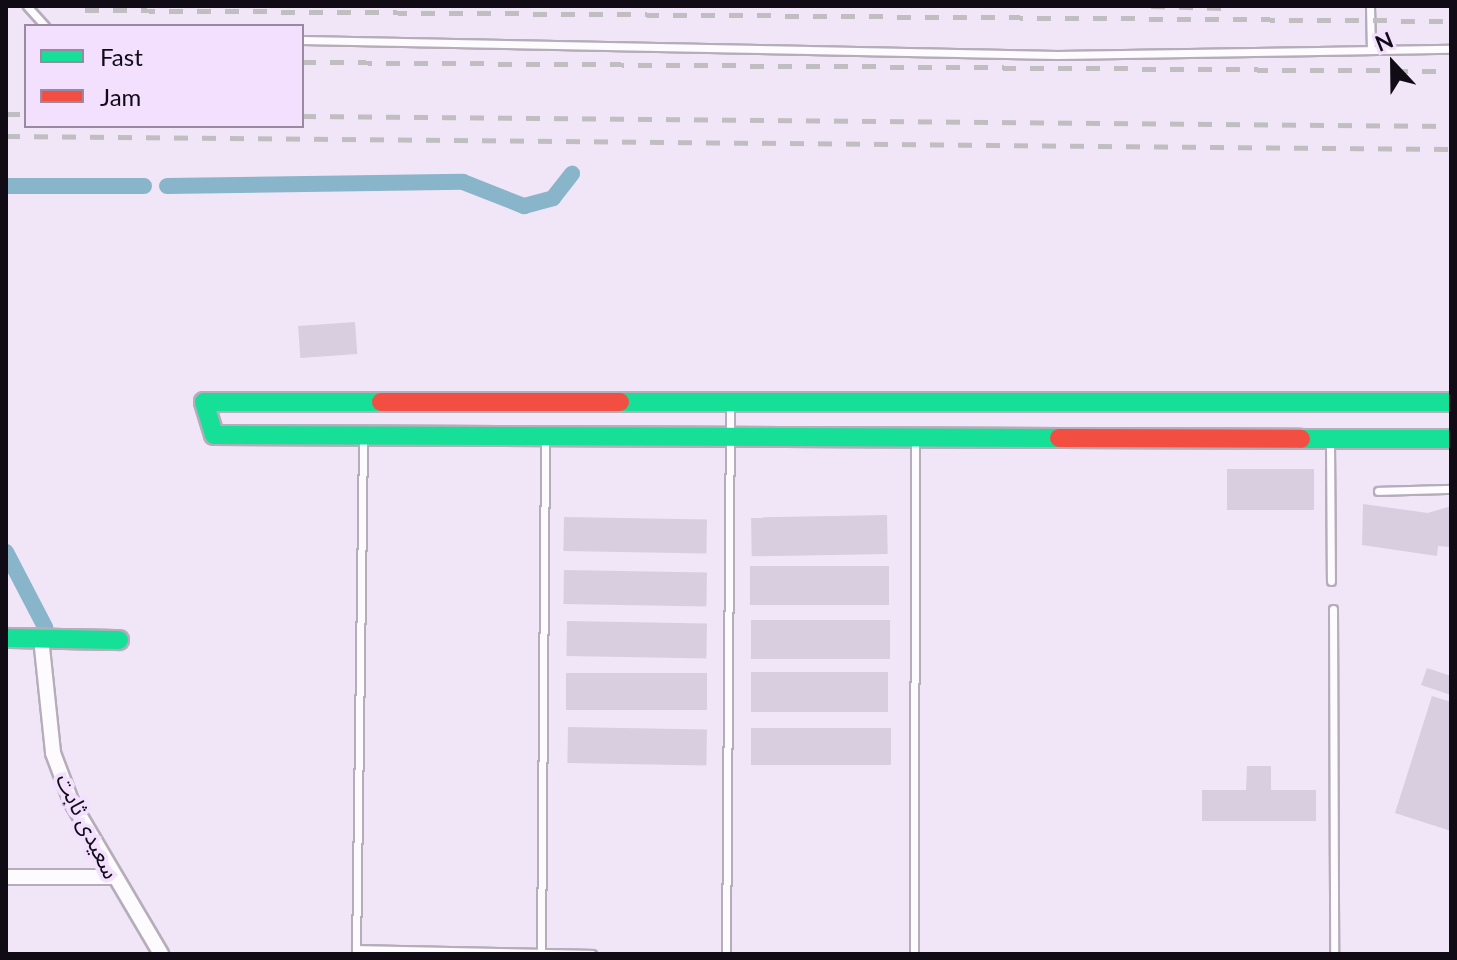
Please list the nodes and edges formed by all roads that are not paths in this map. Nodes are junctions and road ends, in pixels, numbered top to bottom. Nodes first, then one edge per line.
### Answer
1 (27, 6) edge
2 (1370, 6) edge
3 (43, 24) edge
4 (304, 40) edge
5 (1451, 49) edge
6 (1371, 50) junction
7 (362, 402) junction
8 (541, 402) junction
9 (729, 402) junction
10 (914, 402) junction
11 (1346, 402) junction
12 (1451, 402) edge
13 (363, 436) junction
14 (545, 436) junction
15 (732, 437) junction
16 (915, 437) junction
17 (1338, 439) junction
18 (1451, 439) edge
19 (1451, 489) edge
20 (1378, 491) dead end
21 (1331, 581) dead end
22 (1333, 609) dead end
23 (6, 638) edge
24 (41, 638) junction
25 (119, 640) dead end
26 (6, 877) edge
27 (111, 877) junction
28 (356, 952) edge
29 (161, 954) edge
30 (541, 954) edge
31 (592, 954) edge
32 (726, 954) edge
33 (914, 954) edge
34 (1334, 954) edge

1 - 3 lane
2 - 6 lane
4 - 6 lane
5 - 6 lane
7 - 8 street
7 - 13 street
7 - 13 street
8 - 9 street
8 - 14 street
9 - 10 street
9 - 15 lane
10 - 11 street
10 - 16 street
11 - 12 street
11 - 17 street
13 - 14 street
13 - 28 lane
14 - 15 street
14 - 30 lane
15 - 16 street
15 - 32 lane
16 - 17 street
16 - 33 lane
17 - 18 street
17 - 21 lane
19 - 20 lane
22 - 34 lane
23 - 24 street
24 - 25 street
24 - 27 street, سعیدی ثابت
26 - 27 street
27 - 29 street, سعیدی ثابت
28 - 30 lane
30 - 31 lane

